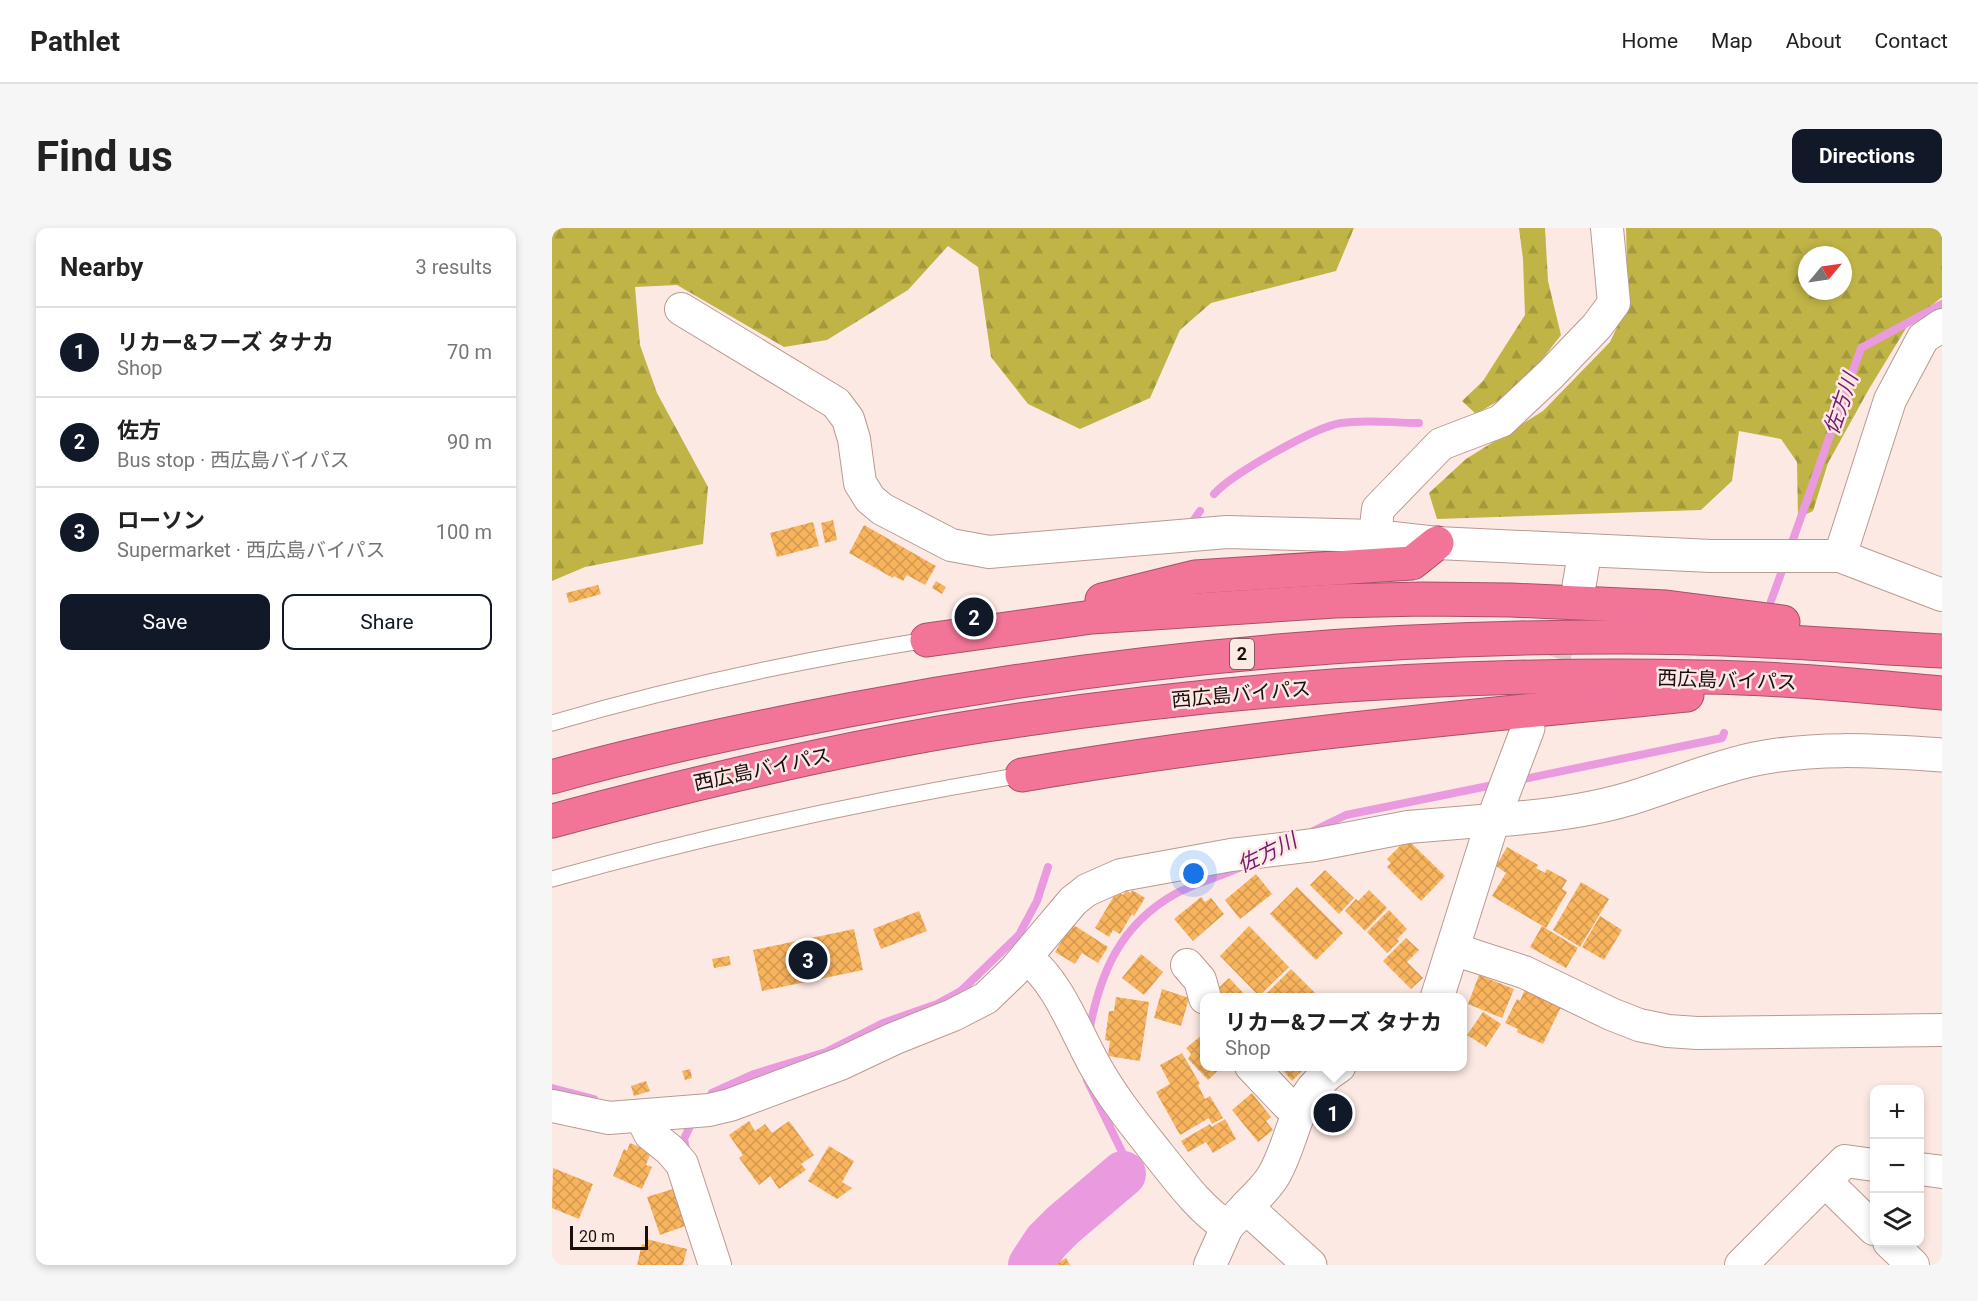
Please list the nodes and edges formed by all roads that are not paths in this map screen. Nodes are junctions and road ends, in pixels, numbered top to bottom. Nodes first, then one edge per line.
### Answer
1 (1607, 228) edge
2 (681, 309) dead end
3 (1942, 325) edge
4 (1375, 536) junction
5 (1437, 543) junction
6 (1585, 551) junction
7 (1840, 556) junction
8 (1579, 586) tunnel mouth
9 (1942, 595) edge
10 (1035, 624) junction
11 (927, 639) joint
12 (1942, 643) edge
13 (1942, 651) edge
14 (1904, 690) junction
15 (1942, 693) edge
16 (552, 723) edge
17 (1527, 728) tunnel mouth
18 (1942, 755) edge
19 (1022, 775) joint
20 (552, 777) edge
21 (1493, 820) junction
22 (552, 821) edge
23 (552, 879) edge
24 (1453, 949) junction
25 (1026, 957) junction
26 (1187, 965) dead end
27 (1204, 993) edge
28 (1439, 993) edge
29 (1942, 1030) edge
30 (1256, 1071) edge
31 (1332, 1071) edge
32 (552, 1106) edge
33 (1299, 1112) junction
34 (668, 1113) junction
35 (1870, 1164) edge
36 (1924, 1170) edge
37 (1942, 1172) edge
38 (1824, 1181) junction
39 (1237, 1217) junction
40 (1870, 1224) edge
41 (1894, 1247) edge
42 (715, 1265) edge
43 (1210, 1265) edge
44 (1310, 1265) edge
45 (1742, 1265) edge
46 (1913, 1265) edge

1 - 4 street
2 - 4 street
3 - 7 street
4 - 5 street
5 - 6 street
5 - 10 highway
6 - 7 street
6 - 8 street
7 - 9 street
10 - 11 highway
10 - 12 highway
11 - 16 lane
13 - 20 highway, 西広島バイパス / 2
14 - 15 highway, 西広島バイパス / 2
14 - 19 highway, 2
14 - 22 highway, 西広島バイパス / 2
17 - 21 street
18 - 21 street
19 - 23 lane, 2
21 - 24 street
21 - 25 street
24 - 28 street
24 - 29 street
25 - 34 street
25 - 39 street
26 - 27 street
30 - 33 street
31 - 33 street
32 - 34 street
33 - 39 street
34 - 42 street
35 - 38 street
36 - 37 street
38 - 40 street
38 - 45 street
39 - 43 street
39 - 44 street
41 - 46 street

